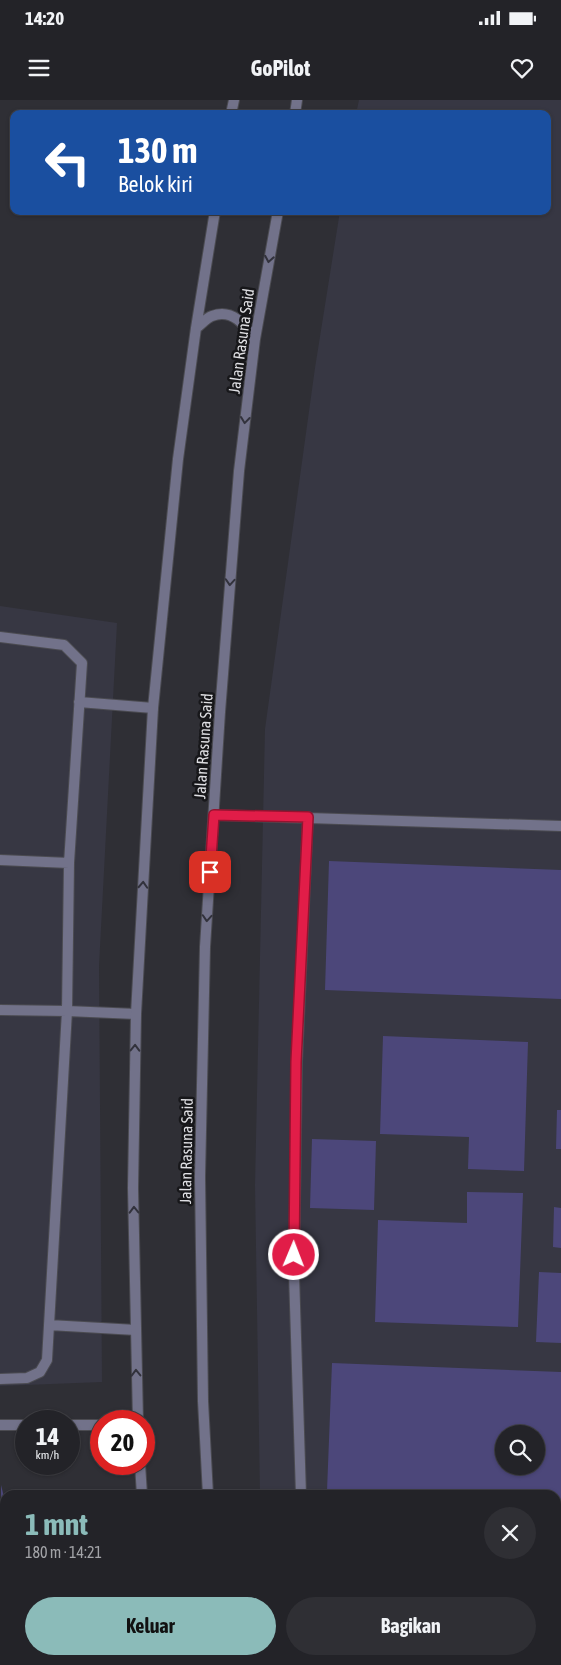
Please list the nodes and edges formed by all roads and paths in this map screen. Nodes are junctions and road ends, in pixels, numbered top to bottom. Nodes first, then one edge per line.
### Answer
1 (214, 215) edge
2 (277, 215) edge
3 (196, 328) junction
4 (255, 340) junction
5 (0, 637) edge
6 (78, 702) junction
7 (153, 708) junction
8 (214, 815) junction
9 (308, 817) junction
10 (561, 826) edge
11 (0, 860) edge
12 (70, 863) junction
13 (0, 1010) edge
14 (67, 1010) junction
15 (136, 1014) junction
16 (49, 1325) junction
17 (136, 1330) junction
18 (0, 1379) edge
19 (138, 1410) edge
20 (0, 1425) edge
21 (15, 1425) edge
22 (141, 1475) edge
23 (142, 1490) edge
24 (208, 1490) edge
25 (302, 1490) edge

1 - 3 street
2 -> 4 street, Jalan Rasuna Said
3 - 4 street
3 - 7 street
4 -> 8 street, Jalan Rasuna Said
5 - 6 street
6 - 7 street
6 - 12 street
15 -> 7 street
8 - 9 street
8 -> 24 street, Jalan Rasuna Said
9 - 10 street
9 - 25 street
11 - 12 street
12 - 14 street
13 - 14 street
14 - 15 street
14 - 16 street
17 -> 15 street
16 - 17 street
16 - 18 street
19 -> 17 street
20 - 21 street
22 - 23 street

